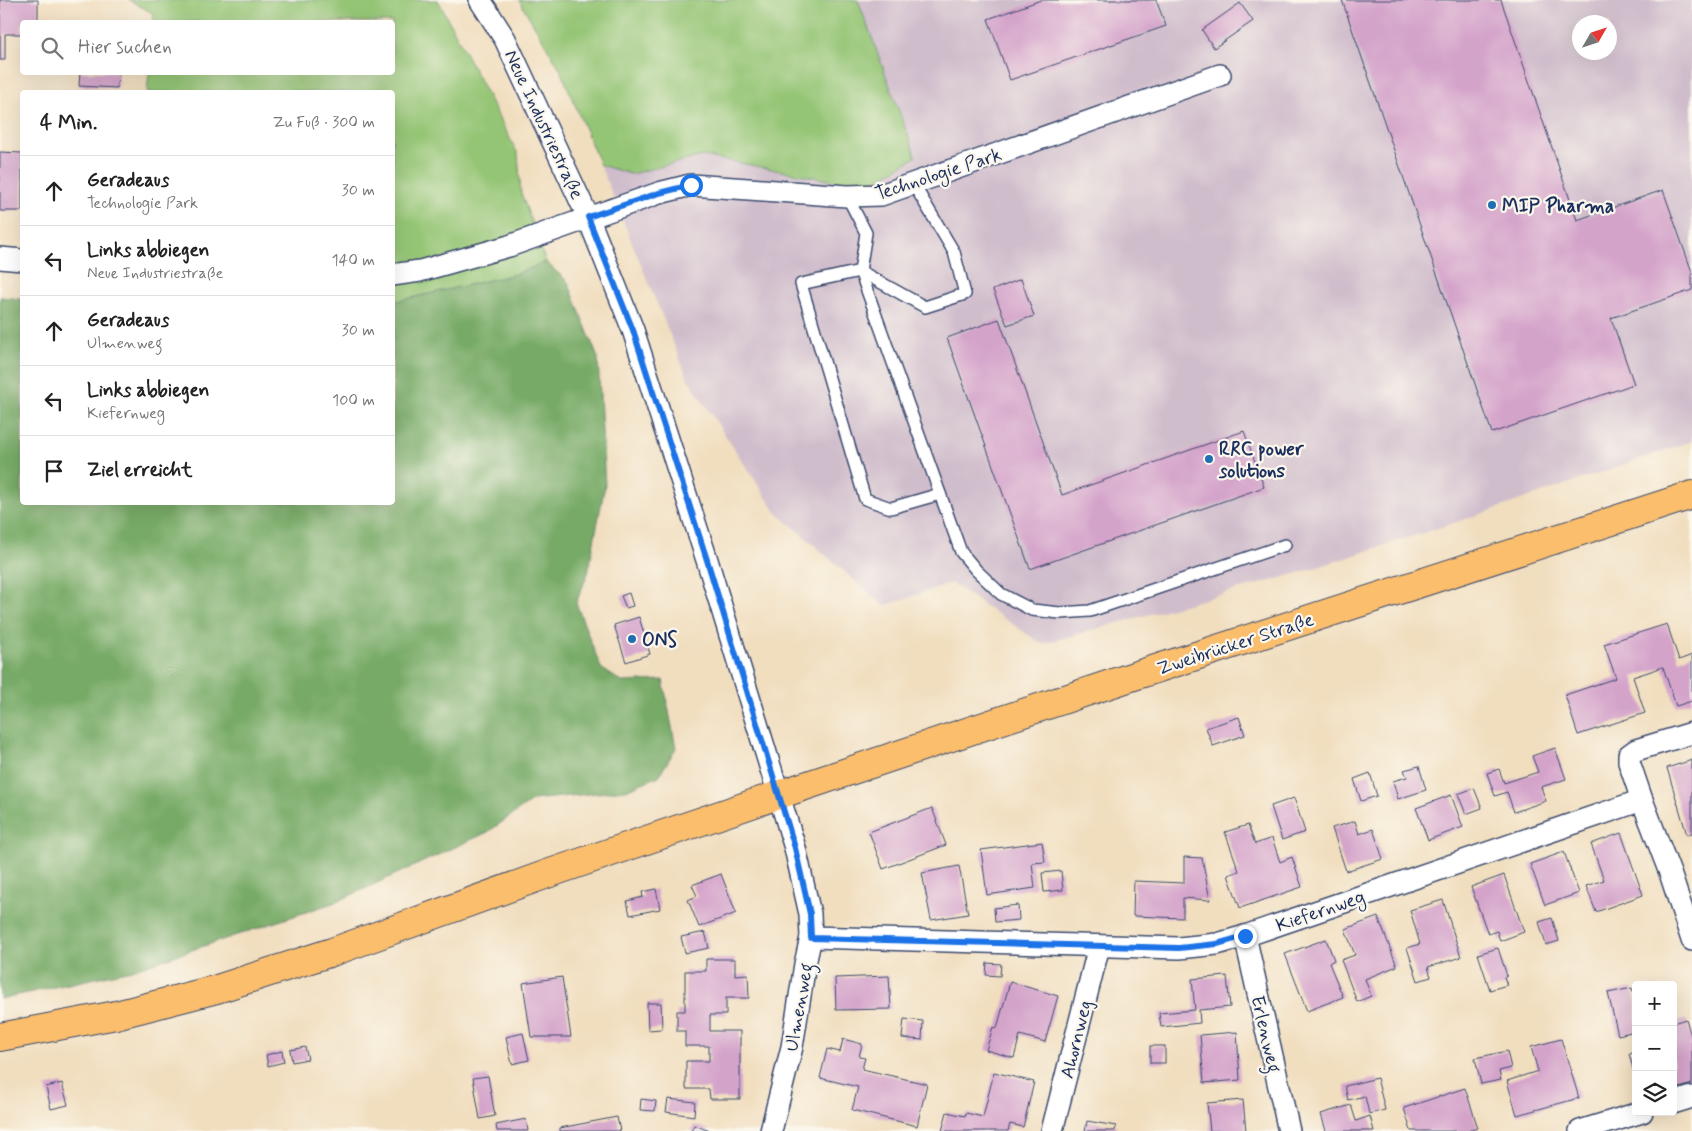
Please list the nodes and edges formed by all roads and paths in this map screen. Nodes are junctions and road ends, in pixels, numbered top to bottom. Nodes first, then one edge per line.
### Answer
1 (480, 0) edge
2 (1220, 74) dead end
3 (914, 185) junction
4 (847, 196) junction
5 (588, 217) junction
6 (0, 258) edge
7 (20, 260) edge
8 (860, 271) junction
9 (395, 275) edge
10 (940, 494) junction
11 (1692, 495) edge
12 (1284, 545) dead end
13 (1692, 733) edge
14 (778, 795) junction
15 (1642, 800) junction
16 (1245, 936) junction
17 (811, 938) junction
18 (1692, 940) edge
19 (1099, 946) junction
20 (0, 1038) edge
21 (1692, 1097) edge
22 (1677, 1102) edge
23 (1632, 1115) edge
24 (771, 1131) edge
25 (1052, 1131) edge
26 (1289, 1131) edge
27 (1580, 1131) edge

1 - 5 street, Neue Industriestraße
2 - 3 street, Technologie Park
3 - 4 street, Technologie Park
3 - 8 lane
4 - 5 street, Technologie Park
4 - 8 lane
5 - 9 street, Technologie Park
5 - 14 street, Neue Industriestraße
6 - 7 street
8 - 10 lane
8 - 10 lane
10 - 12 lane
11 - 14 main road, Zweibrücker Straße
13 - 15 street
14 - 17 street, Ulmenweg
14 - 20 main road, Zweibrücker Straße
15 - 16 street, Kiefernweg
15 - 18 street
16 - 19 street, Kiefernweg
16 - 26 street, Erlenweg
17 - 19 street, Kiefernweg
17 - 24 street, Ulmenweg
19 - 25 street, Ahornweg
21 - 22 street
23 - 27 street

